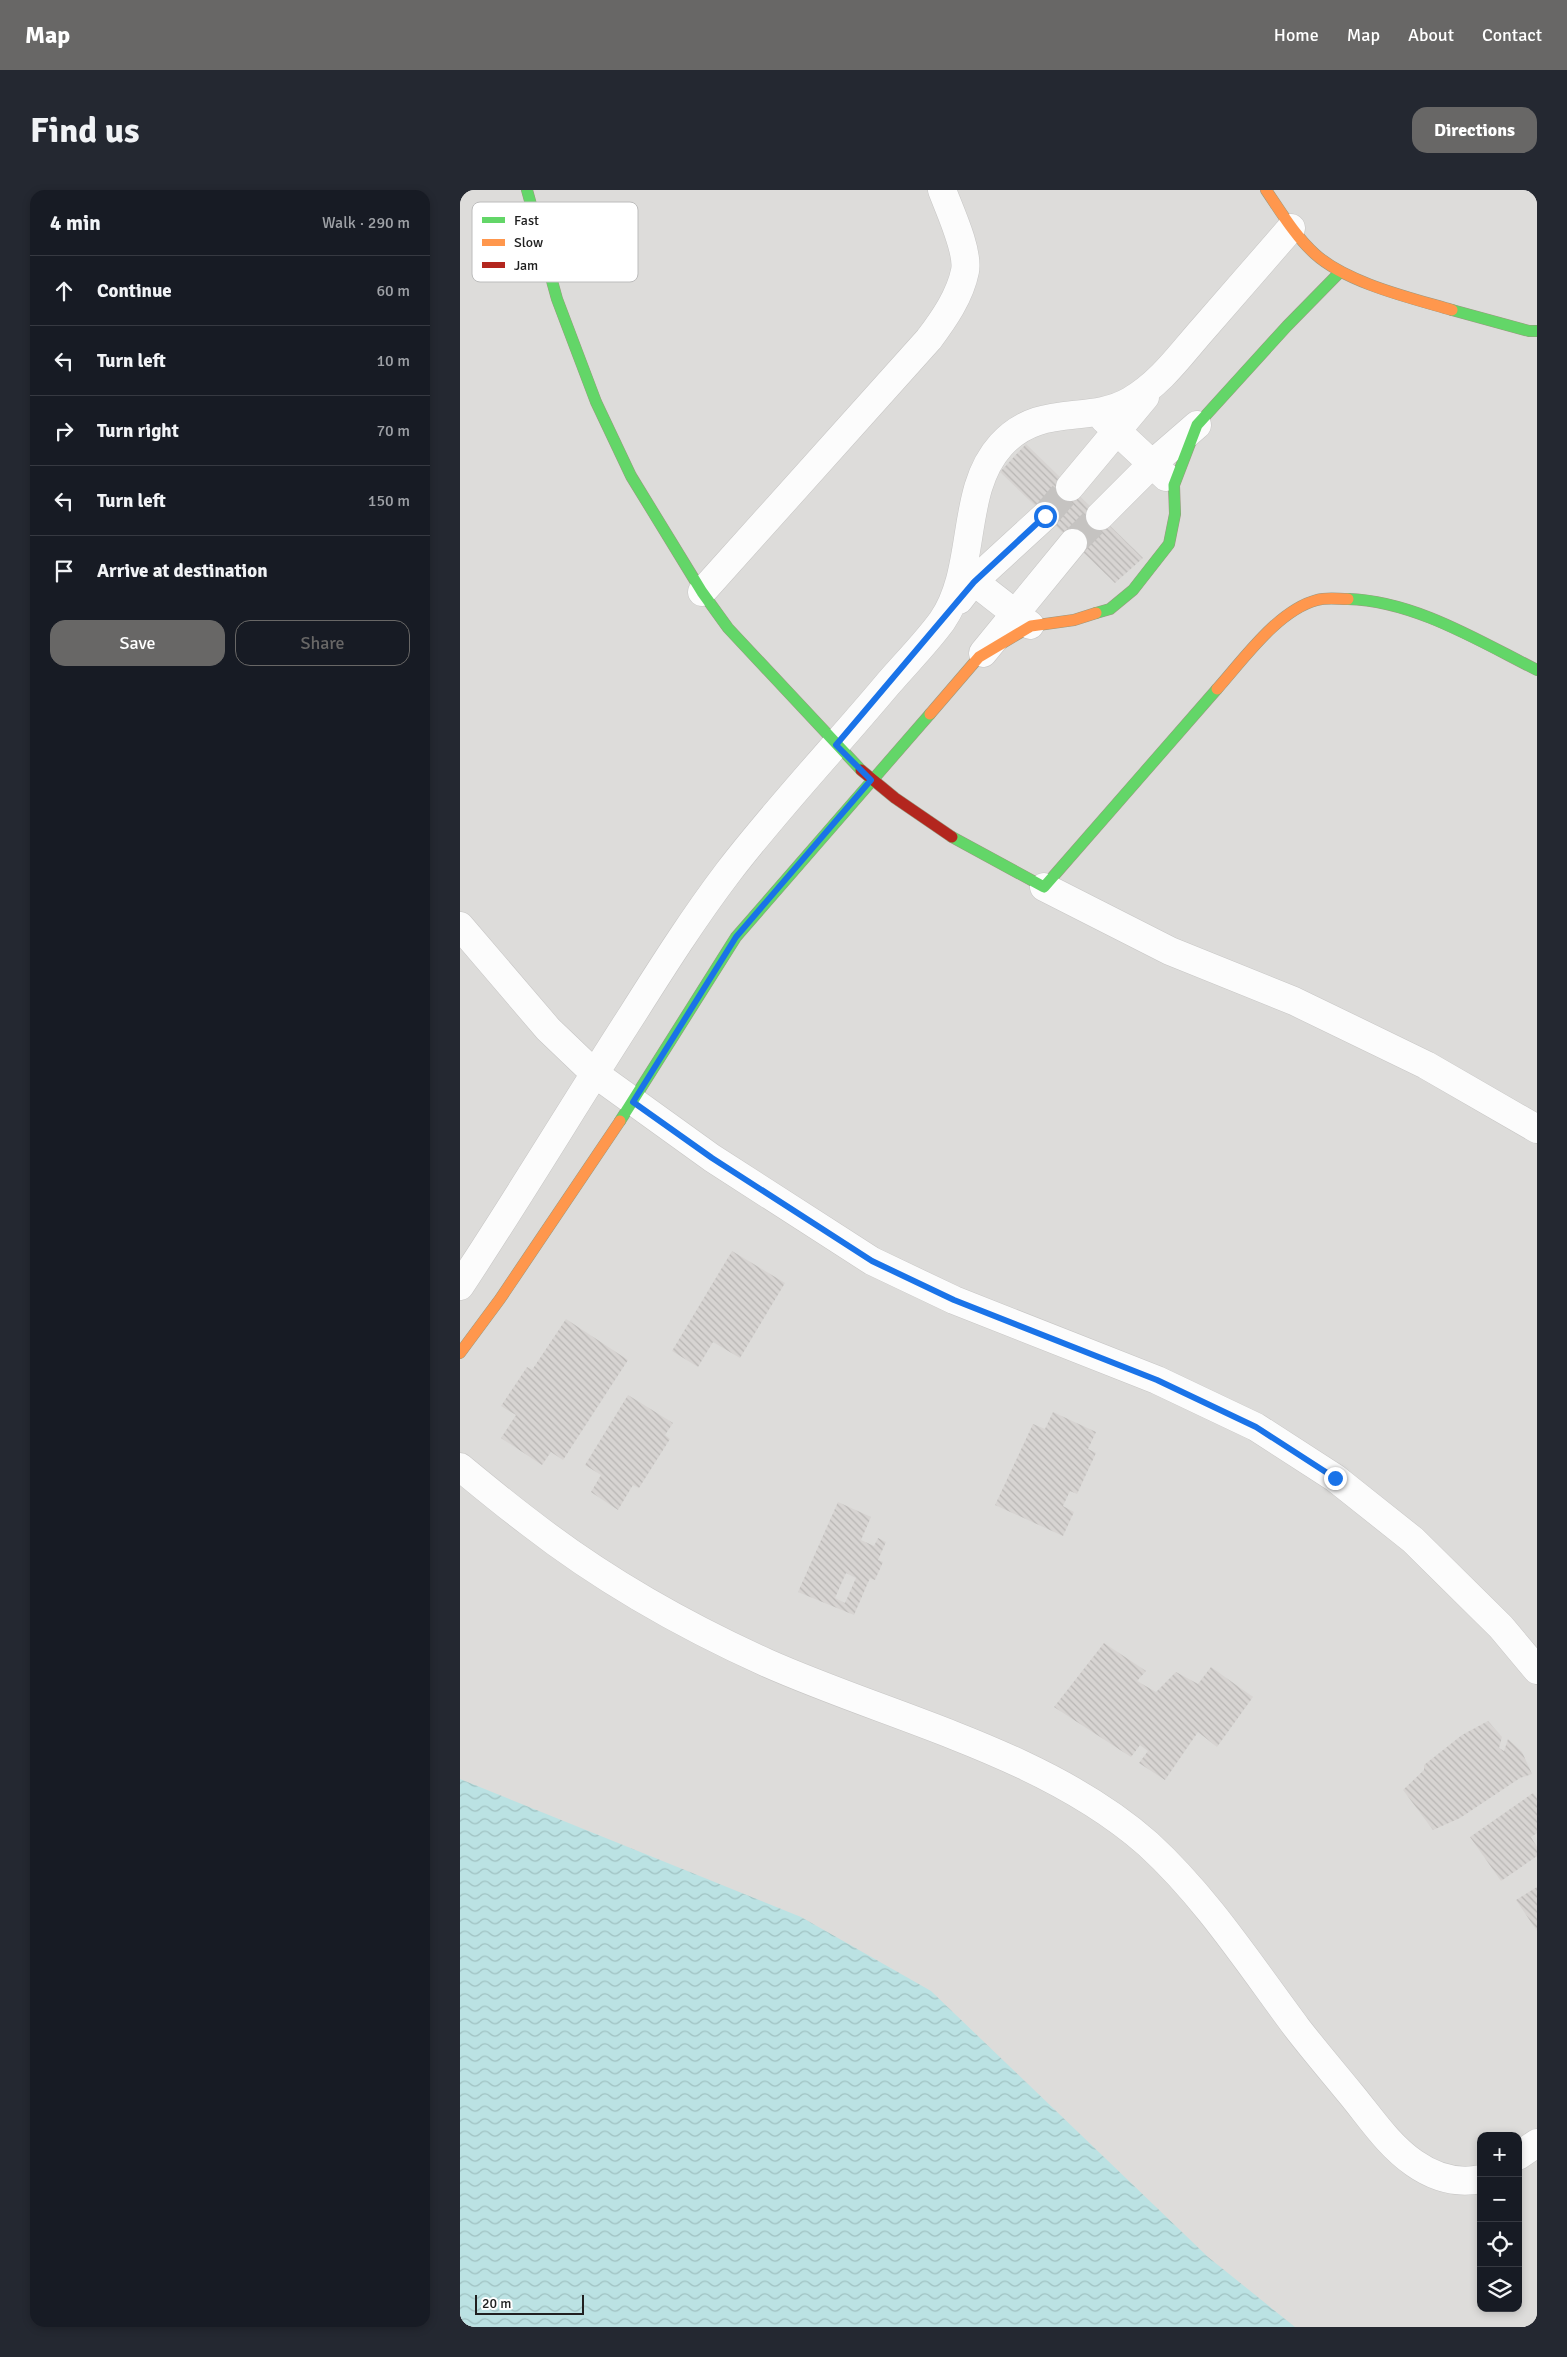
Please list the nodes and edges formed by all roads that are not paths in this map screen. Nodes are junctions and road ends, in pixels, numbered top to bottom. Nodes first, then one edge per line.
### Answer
1 (942, 190) edge
2 (1266, 190) edge
3 (1291, 228) junction
4 (1340, 272) junction
5 (552, 282) edge
6 (1537, 331) edge
7 (1154, 386) junction
8 (1097, 413) junction
9 (1197, 425) junction
10 (1118, 432) junction
11 (1152, 464) junction
12 (1174, 485) junction
13 (1070, 487) tunnel mouth
14 (1045, 516) tunnel mouth
15 (1100, 516) tunnel mouth
16 (1073, 543) tunnel mouth
17 (968, 578) junction
18 (702, 592) junction
19 (1024, 620) junction
20 (979, 658) joint
21 (1537, 670) edge
22 (836, 745) junction
23 (871, 780) junction
24 (1044, 887) junction
25 (460, 926) edge
26 (594, 1073) junction
27 (633, 1102) junction
28 (1537, 1129) edge
29 (460, 1286) edge
30 (460, 1353) edge
31 (460, 1467) edge
32 (1537, 1670) edge
33 (1537, 2143) edge
34 (1522, 2153) edge
35 (1477, 2180) edge

1 - 18 street
2 - 3 main road
3 - 4 main road
3 - 7 street
4 - 6 main road
4 - 9 main road
5 - 18 main road
7 - 8 street
7 - 10 street
8 - 10 street
8 - 17 street
9 - 11 street
9 - 12 main road
10 - 11 street
10 - 13 street
11 - 12 street
11 - 15 street
12 - 19 main road
14 - 17 street
16 - 19 street
17 - 19 street
17 - 22 street
18 - 22 main road
19 - 20 street
20 - 23 main road
21 - 24 main road
22 - 23 main road
22 - 26 street
23 - 24 main road
23 - 27 main road
24 - 28 street
25 - 26 street
26 - 27 street
26 - 29 street
27 - 30 main road
27 - 32 street
31 - 35 street
33 - 34 street

